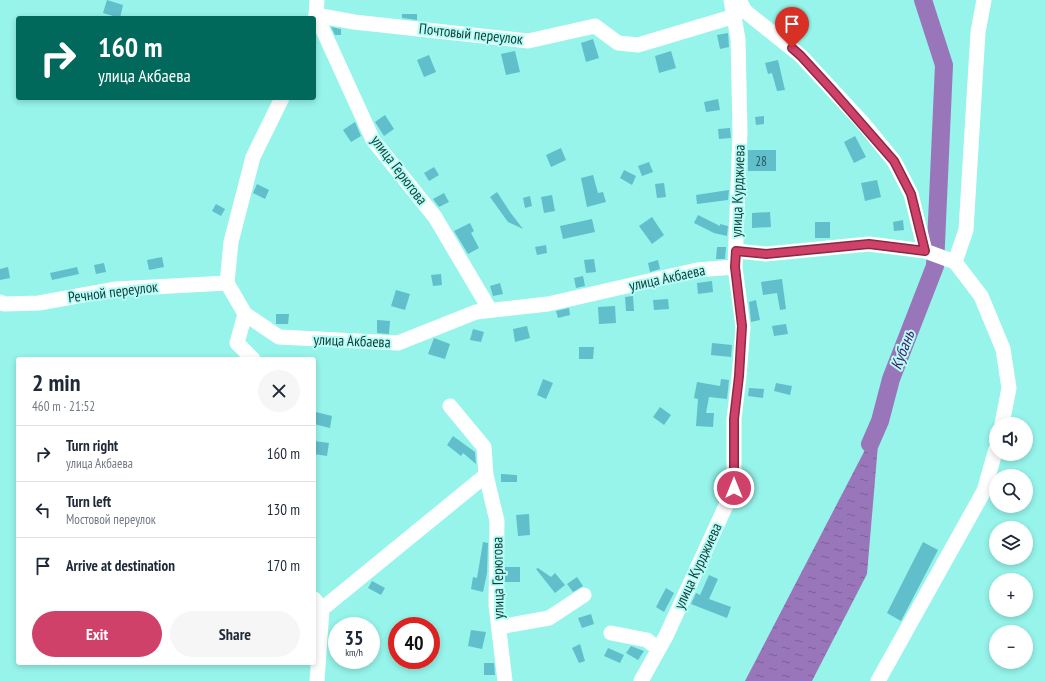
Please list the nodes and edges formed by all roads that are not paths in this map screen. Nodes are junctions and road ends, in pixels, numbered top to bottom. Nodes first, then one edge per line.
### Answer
1 (317, 0) edge
2 (731, 0) edge
3 (739, 0) edge
4 (984, 0) edge
5 (315, 16) edge
6 (735, 16) junction
7 (316, 19) edge
8 (316, 21) edge
9 (763, 26) junction
10 (738, 40) junction
11 (281, 100) edge
12 (736, 251) junction
13 (925, 251) junction
14 (955, 262) junction
15 (735, 267) junction
16 (227, 283) junction
17 (0, 302) edge
18 (490, 310) junction
19 (245, 314) junction
20 (252, 357) edge
21 (450, 406) dead end
22 (1003, 417) edge
23 (993, 461) edge
24 (486, 475) junction
25 (584, 595) dead end
26 (318, 604) edge
27 (499, 627) junction
28 (611, 633) dead end
29 (658, 649) junction
30 (317, 681) edge
31 (505, 681) edge
32 (641, 681) edge
33 (878, 681) edge

1 - 5 street, улица Герюгова
2 - 6 street, улица Курджиева
3 - 9 street
4 - 14 street
6 - 7 street, Почтовый переулок
6 - 10 street, улица Курджиева
8 - 18 street, улица Герюгова
9 - 10 street
9 - 13 street
10 - 12 street, улица Курджиева
11 - 16 street
12 - 13 street
12 - 15 street, улица Курджиева
13 - 14 street
14 - 22 street
15 - 18 street, улица Акбаева
15 - 29 street, улица Курджиева
16 - 17 street, Речной переулок
16 - 19 street, улица Акбаева
18 - 19 street, улица Акбаева
19 - 20 street
21 - 24 street, улица Герюгова
23 - 33 street
24 - 26 street
24 - 27 street, улица Герюгова
25 - 27 street
26 - 30 street
27 - 31 street, улица Герюгова
28 - 29 street
29 - 32 street, улица Курджиева

